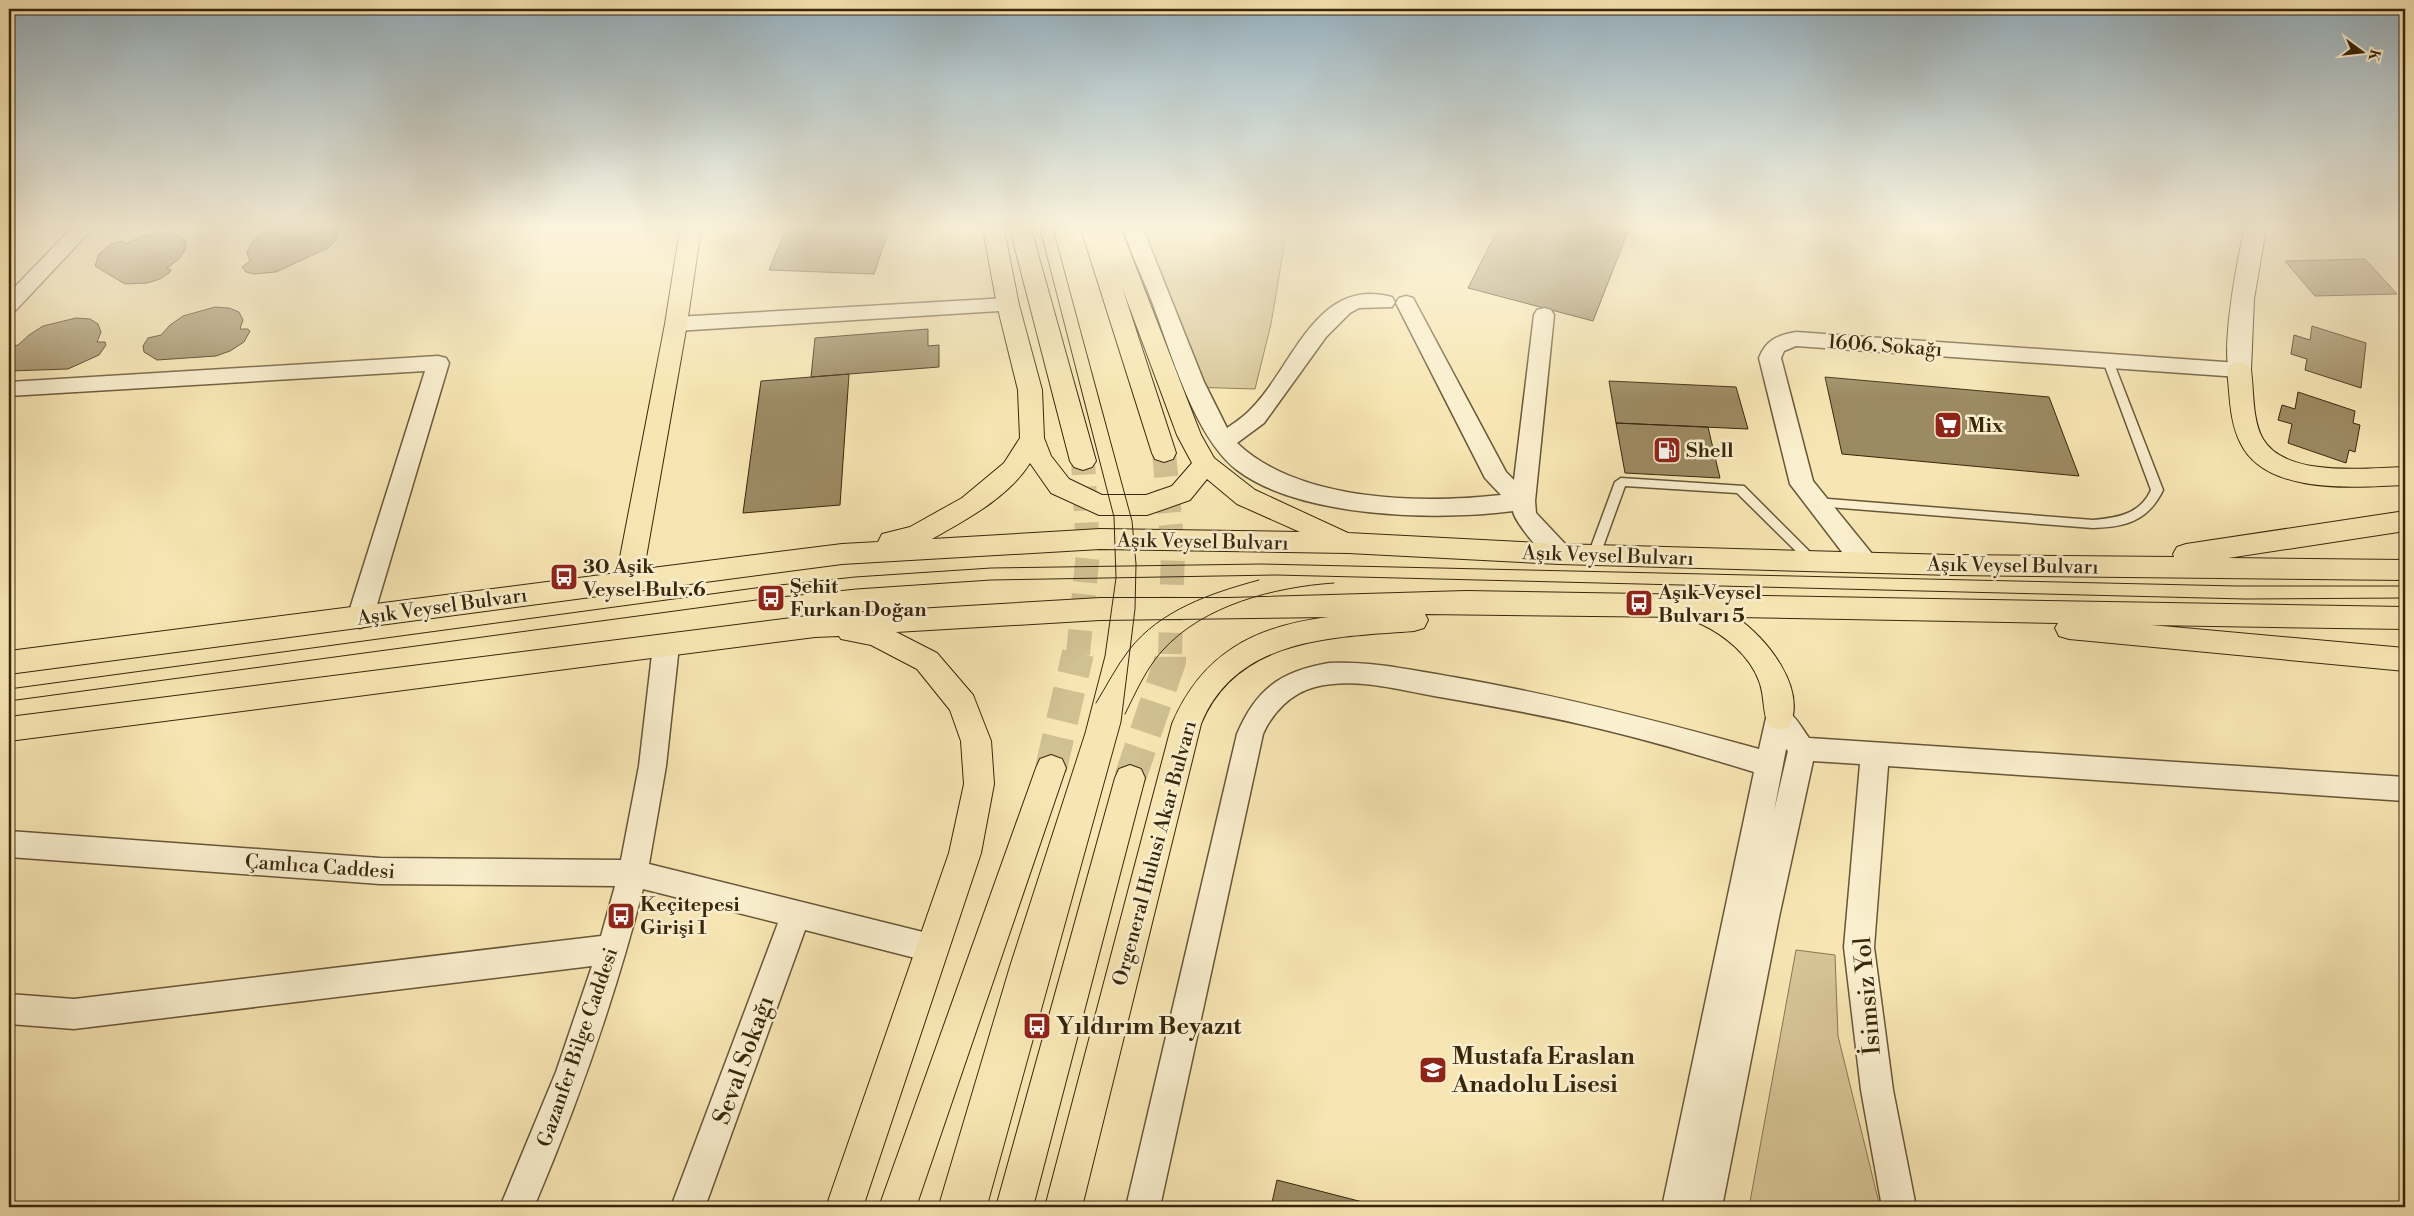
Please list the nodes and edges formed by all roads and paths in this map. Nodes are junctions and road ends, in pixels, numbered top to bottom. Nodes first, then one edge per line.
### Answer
1 (27, 286) edge
2 (682, 286) edge
3 (1004, 286) edge
4 (1035, 286) edge
5 (1110, 286) edge
6 (1132, 286) edge
7 (1156, 286) edge
8 (2244, 286) edge
9 (9, 305) edge
10 (1008, 305) junction
11 (1544, 315) dead end
12 (676, 324) junction
13 (2108, 361) junction
14 (2239, 370) junction
15 (9, 389) edge
16 (1032, 438) junction
17 (1224, 441) junction
18 (1164, 453) tunnel mouth
19 (1083, 461) tunnel mouth
20 (1205, 464) junction
21 (2405, 476) edge
22 (1523, 501) junction
23 (1816, 502) junction
24 (2405, 521) edge
25 (1348, 543) junction
26 (842, 554) junction
27 (1559, 554) junction
28 (1594, 555) junction
29 (1813, 561) junction
30 (1864, 562) junction
31 (2103, 567) junction
32 (2405, 570) edge
33 (629, 580) junction
34 (1466, 602) junction
35 (1678, 606) junction
36 (1870, 609) junction
37 (360, 618) junction
38 (2405, 618) edge
39 (815, 626) junction
40 (666, 646) junction
41 (2405, 660) edge
42 (9, 663) edge
43 (1779, 718) junction
44 (9, 729) edge
45 (1802, 749) junction
46 (1875, 754) junction
47 (1769, 764) junction
48 (1051, 768) tunnel mouth
49 (1130, 778) tunnel mouth
50 (2405, 789) edge
51 (9, 844) edge
52 (632, 872) junction
53 (797, 913) junction
54 (931, 948) junction
55 (612, 949) junction
56 (9, 1009) edge
57 (517, 1207) edge
58 (688, 1207) edge
59 (845, 1207) edge
60 (898, 1207) edge
61 (1014, 1207) edge
62 (1064, 1207) edge
63 (1143, 1207) edge
64 (1679, 1207) edge
65 (1705, 1207) edge
66 (1899, 1207) edge

1 - 9 street
2 - 12 main road
3 - 10 main road
4 - 19 main road
5 - 18 main road
6 - 20 main road
7 - 17 street
8 - 14 main road
10 - 12 street
10 - 16 main road
11 - 22 street
12 - 33 main road
13 - 14 street, 1606. Sokağı
13 - 23 lane
13 - 23 street, 1606. Sokağı
14 - 21 main road
15 - 37 street
16 - 20 main road
16 - 26 main road
17 - 22 street
17 - 22 street
20 - 25 main road
22 - 27 street
23 - 30 street, 1606. Sokağı
24 - 31 main road
25 - 26 main road, Aşık Veysel Bulvarı
25 - 27 main road, Aşık Veysel Bulvarı
26 - 33 main road, Aşık Veysel Bulvarı
27 - 28 main road, Aşık Veysel Bulvarı
28 - 29 main road, Aşık Veysel Bulvarı
28 - 29 lane
29 - 30 main road, Aşık Veysel Bulvarı
30 - 31 main road, Aşık Veysel Bulvarı
31 - 32 main road, Aşık Veysel Bulvarı
33 - 37 main road, Aşık Veysel Bulvarı
34 - 35 main road
34 - 39 main road
34 - 62 main road, Orgeneral Hulusi Akar Bulvarı
35 - 36 main road
35 - 43 main road
36 - 38 main road
36 - 41 main road
37 - 42 main road, Aşık Veysel Bulvarı
39 - 40 main road
39 - 54 main road
40 - 44 main road
40 - 52 street, Gazanfer Bilge Caddesi
43 - 45 street
43 - 47 street
45 - 46 street
45 - 65 street
46 - 50 street
46 - 66 street, İsimsiz Yol
47 - 63 street
47 - 64 street
48 - 60 main road
49 - 61 main road
51 - 52 street, Çamlıca Caddesi
52 - 53 street, Çamlıca Caddesi
52 - 55 street, Gazanfer Bilge Caddesi
53 - 54 street, Çamlıca Caddesi
53 - 58 street, Seval Sokağı
54 - 59 main road
55 - 56 street
55 - 57 street, Gazanfer Bilge Caddesi

